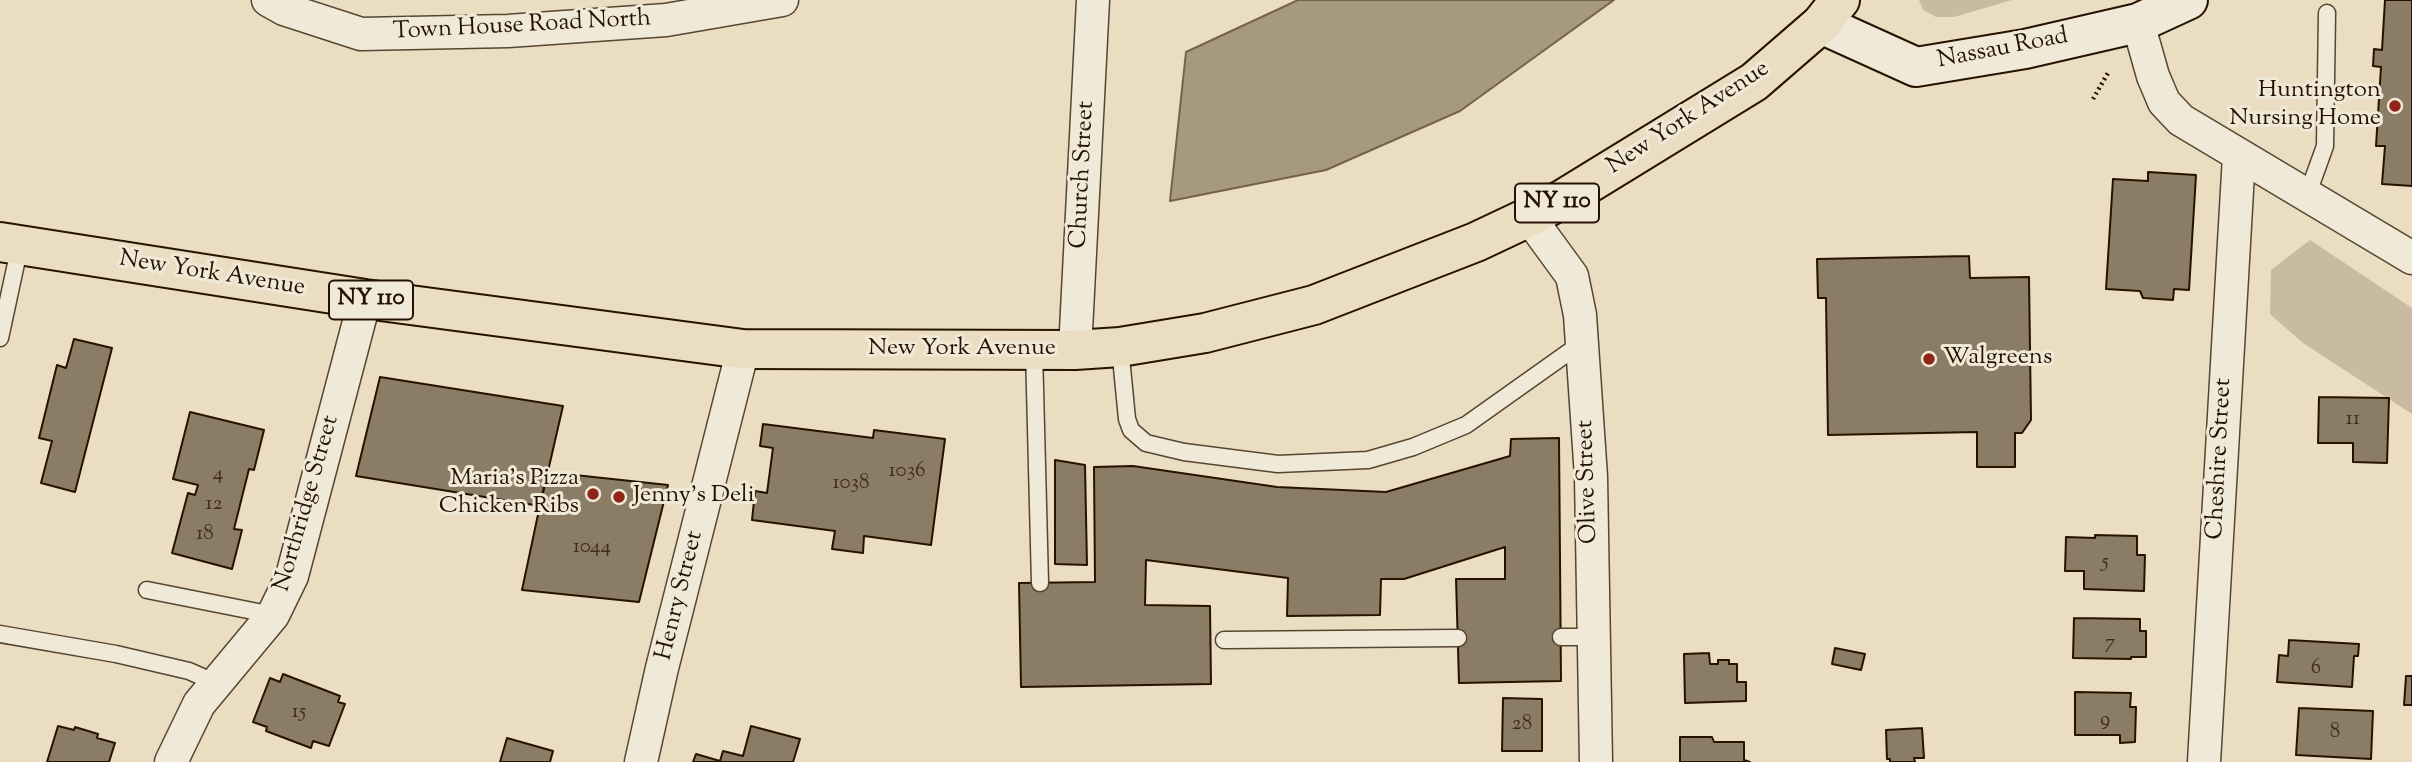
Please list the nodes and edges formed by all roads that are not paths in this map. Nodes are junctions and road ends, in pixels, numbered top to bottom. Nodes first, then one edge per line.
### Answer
1 (268, 0) edge
2 (782, 0) edge
3 (1093, 0) edge
4 (2189, 0) edge
5 (1823, 8) edge
6 (2326, 13) dead end
7 (2138, 23) junction
8 (2239, 156) junction
9 (2298, 190) junction
10 (1529, 217) junction
11 (10, 244) edge
12 (2412, 258) edge
13 (365, 299) junction
14 (0, 338) edge
15 (1583, 341) junction
16 (1119, 347) junction
17 (743, 349) junction
18 (1034, 350) junction
19 (1076, 351) junction
20 (1040, 583) dead end
21 (147, 590) dead end
22 (273, 615) junction
23 (0, 634) edge
24 (1561, 637) dead end
25 (1594, 637) junction
26 (1458, 638) dead end
27 (1224, 640) dead end
28 (216, 683) junction
29 (171, 762) edge
30 (641, 762) edge
31 (1596, 762) edge
32 (2204, 762) edge

1 - 2 street, Town House Road North
3 - 19 street, Church Street
4 - 7 main road, Nassau Road
5 - 7 main road, Nassau Road
5 - 10 main road, New York Avenue / NY 110
6 - 9 lane
7 - 8 street
8 - 9 street
8 - 32 street, Cheshire Street
9 - 12 street
10 - 15 street, Olive Street
10 - 16 main road, New York Avenue / NY 110
11 - 13 main road, New York Avenue / NY 110
11 - 14 lane
13 - 17 main road, New York Avenue / NY 110
13 - 22 street, Northridge Street
15 - 16 lane
15 - 25 street, Olive Street
16 - 19 main road, New York Avenue / NY 110
17 - 18 main road, New York Avenue / NY 110
17 - 30 street, Henry Street
18 - 19 main road, New York Avenue / NY 110
18 - 20 lane
21 - 22 lane
22 - 28 street, Northridge Street
23 - 28 lane
24 - 25 lane
25 - 31 street, Olive Street
26 - 27 lane
28 - 29 street, Northridge Street

